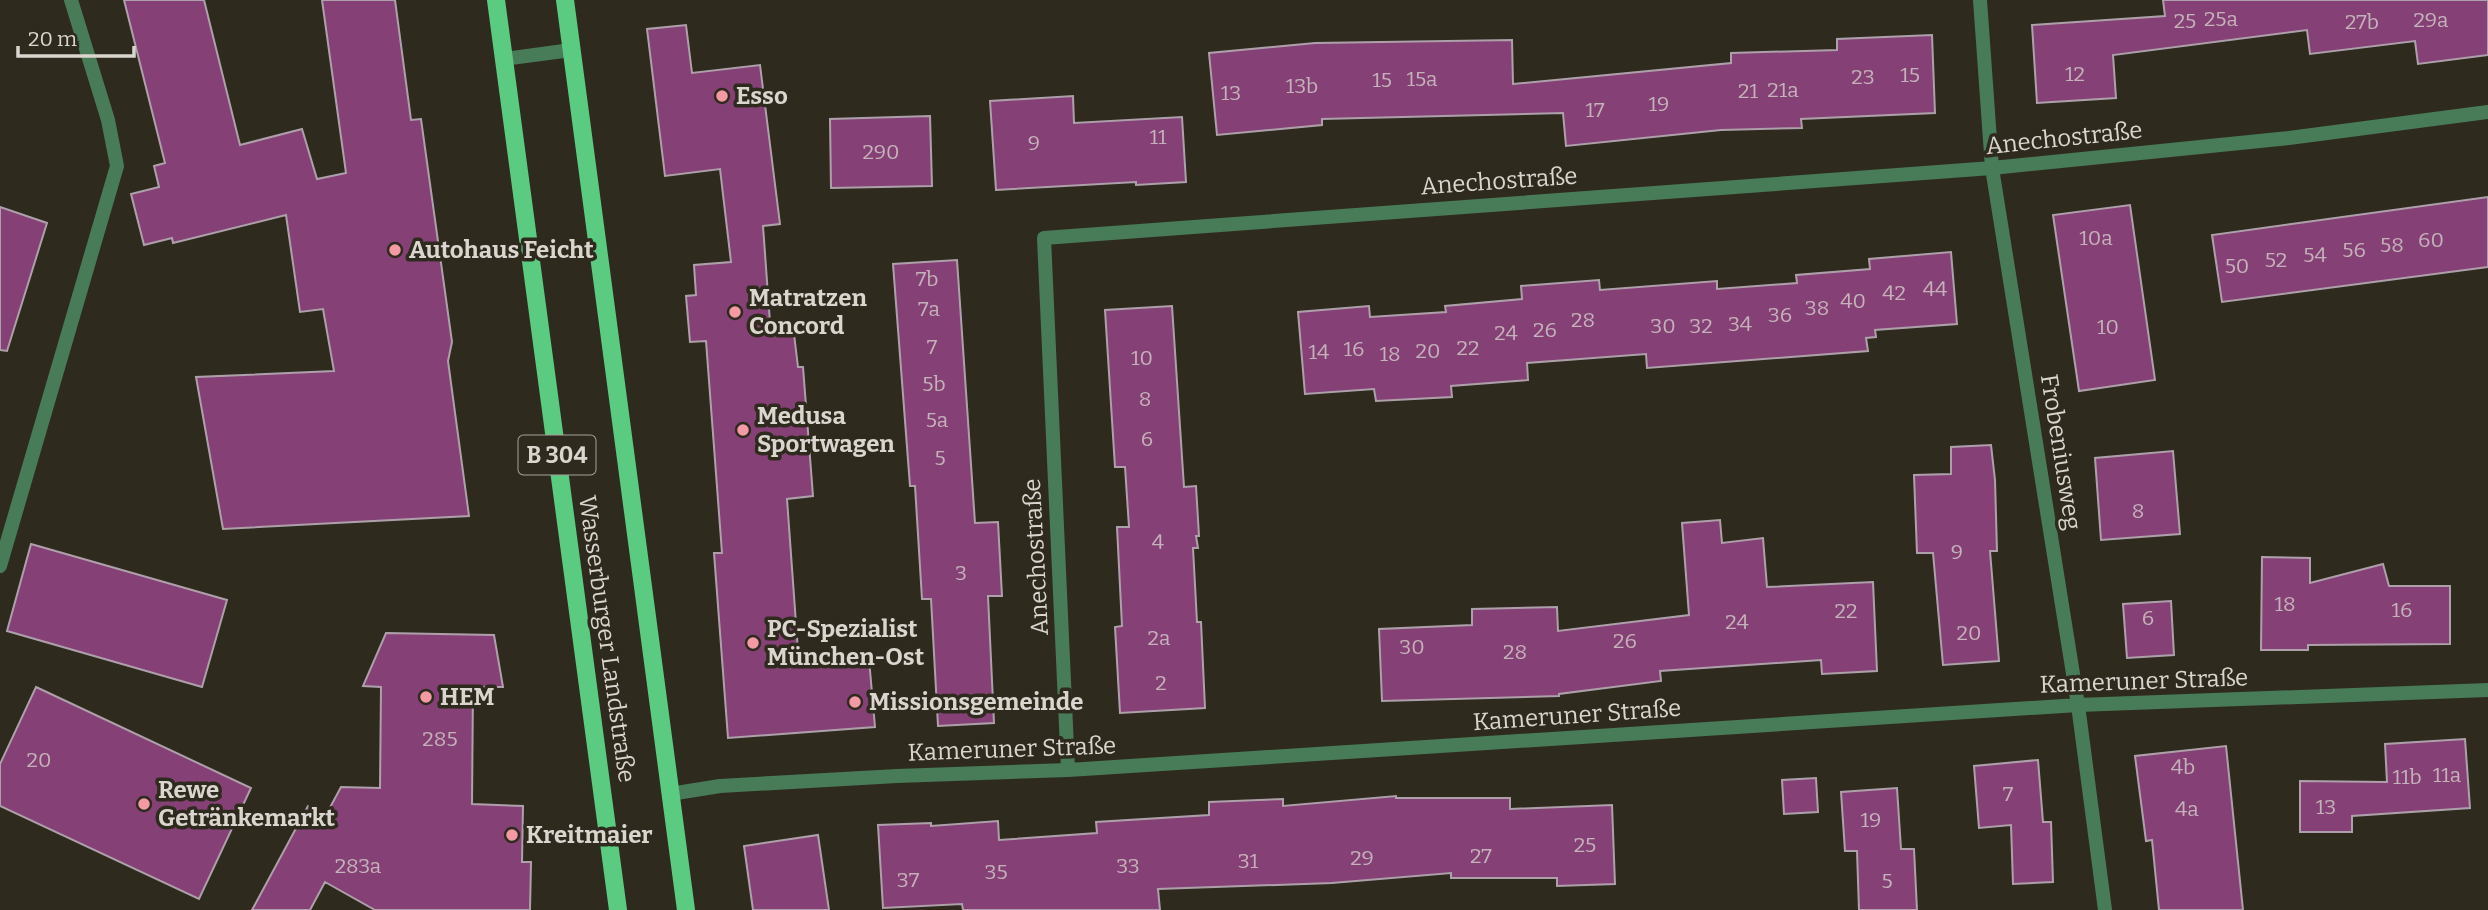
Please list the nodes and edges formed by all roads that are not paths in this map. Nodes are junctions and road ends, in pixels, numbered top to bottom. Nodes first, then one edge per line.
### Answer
1 (71, 0) edge
2 (496, 0) edge
3 (565, 0) edge
4 (1980, 0) edge
5 (571, 50) junction
6 (505, 59) junction
7 (2488, 112) edge
8 (1992, 168) junction
9 (0, 566) edge
10 (2488, 690) edge
11 (2078, 705) junction
12 (1068, 770) junction
13 (670, 794) junction
14 (618, 910) edge
15 (686, 910) edge
16 (2105, 910) edge

1 - 9 street
2 - 6 main road, Wasserburger Landstraße / B 304
3 - 5 main road, Wasserburger Landstraße / B 304
4 - 8 street, Frobeniusweg
5 - 6 street
5 - 13 main road, Wasserburger Landstraße / B 304
6 - 14 main road, Wasserburger Landstraße / B 304
7 - 8 street, Anechostraße
8 - 11 street, Frobeniusweg
8 - 12 street, Anechostraße
10 - 11 street, Kameruner Straße
11 - 12 street, Kameruner Straße
11 - 16 street, Frobeniusweg
12 - 13 street, Kameruner Straße
13 - 15 main road, Wasserburger Landstraße / B 304

